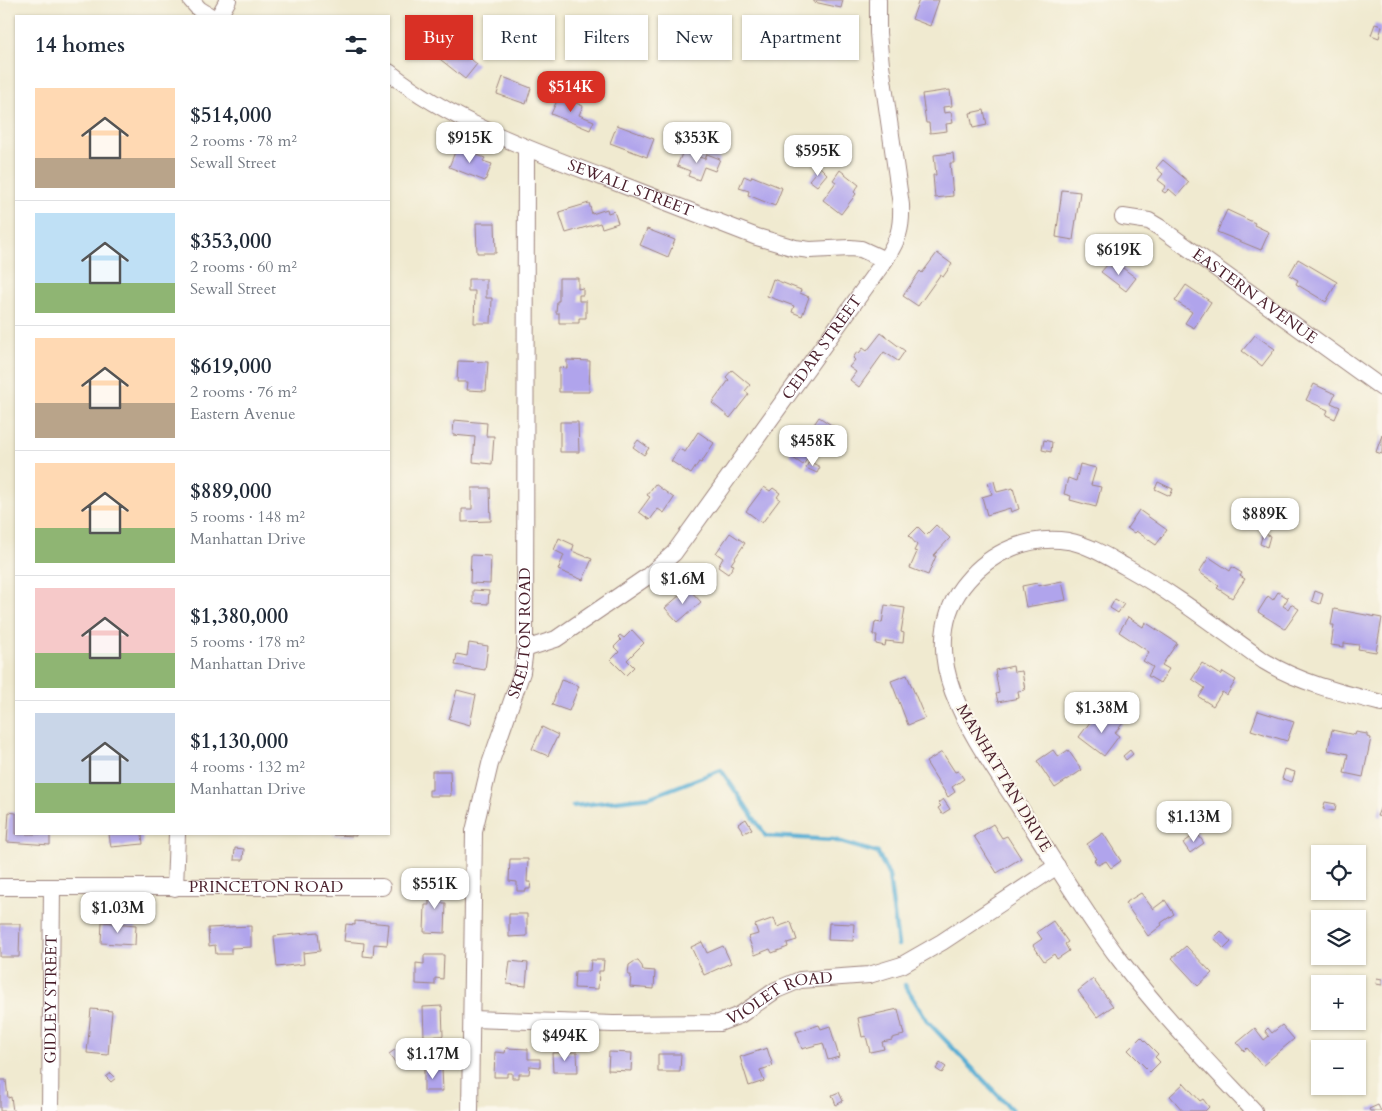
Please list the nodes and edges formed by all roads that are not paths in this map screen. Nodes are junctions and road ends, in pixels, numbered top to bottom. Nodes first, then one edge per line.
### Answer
1 (191, 0) edge
2 (228, 0) edge
3 (878, 0) edge
4 (208, 15) edge
5 (220, 15) edge
6 (390, 73) edge
7 (527, 149) junction
8 (1123, 217) dead end
9 (885, 260) junction
10 (1382, 388) edge
11 (526, 649) junction
12 (1382, 703) edge
13 (177, 835) edge
14 (1057, 866) junction
15 (0, 887) edge
16 (52, 887) junction
17 (382, 887) dead end
18 (175, 888) junction
19 (472, 1019) junction
20 (50, 1111) edge
21 (470, 1111) edge
22 (1254, 1111) edge

1 - 4 street
2 - 5 street
3 - 9 street, CEDAR STREET
6 - 7 street, SEWALL STREET
7 - 9 street, SEWALL STREET
7 - 11 street, SKELTON ROAD
8 - 10 street, EASTERN AVENUE
9 - 11 street, CEDAR STREET
11 - 19 street, SKELTON ROAD
12 - 14 street, MANHATTAN DRIVE
13 - 18 street
14 - 19 street, VIOLET ROAD
14 - 22 street, MANHATTAN DRIVE
15 - 16 street, PRINCETON ROAD
16 - 18 street, PRINCETON ROAD
16 - 20 street, GIDLEY STREET
17 - 18 street, PRINCETON ROAD
19 - 21 street, SKELTON ROAD

